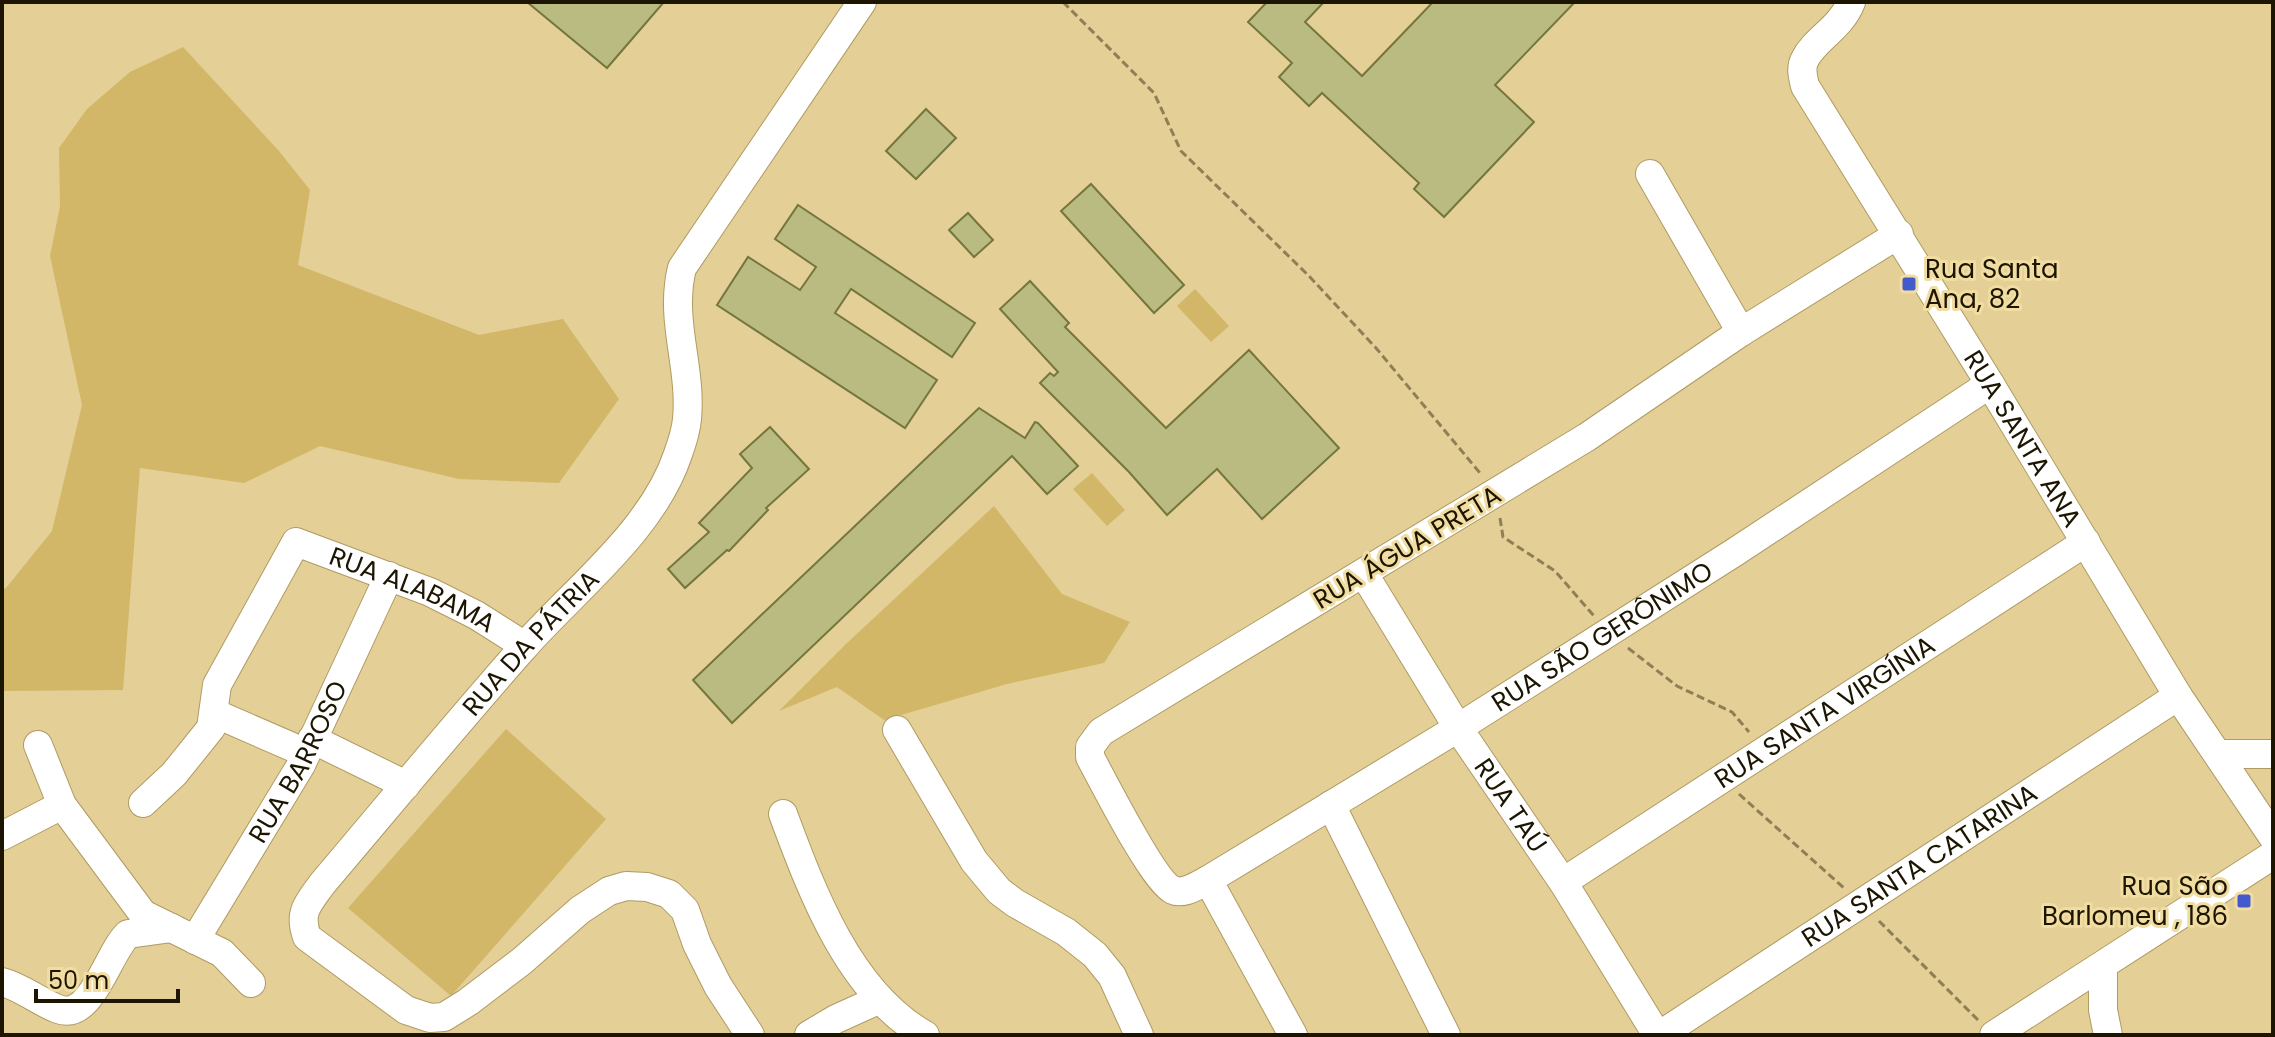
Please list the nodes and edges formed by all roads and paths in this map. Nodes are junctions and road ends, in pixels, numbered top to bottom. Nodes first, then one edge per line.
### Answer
1 (862, 2) edge
2 (1063, 2) edge
3 (1851, 2) edge
4 (1650, 174) dead end
5 (1899, 234) junction
6 (1741, 332) junction
7 (1990, 384) junction
8 (1497, 493) junction
9 (2086, 542) junction
10 (1364, 574) junction
11 (389, 576) junction
12 (1608, 633) junction
13 (525, 646) junction
14 (2178, 696) junction
15 (214, 713) junction
16 (1458, 728) junction
17 (897, 730) dead end
18 (38, 745) dead end
19 (309, 746) junction
20 (1765, 751) junction
21 (2219, 754) junction
22 (2273, 754) edge
23 (406, 785) junction
24 (1736, 791) dead end
25 (143, 803) dead end
26 (62, 805) junction
27 (1331, 805) junction
28 (783, 814) dead end
29 (2, 836) edge
30 (2273, 837) edge
31 (2273, 855) edge
32 (1208, 880) junction
33 (1563, 882) junction
34 (1861, 903) junction
35 (183, 934) junction
36 (2103, 967) junction
37 (2, 982) edge
38 (251, 983) dead end
39 (2059, 994) junction
40 (878, 1000) junction
41 (1988, 1030) edge
42 (2108, 1034) edge
43 (750, 1035) edge
44 (809, 1035) edge
45 (925, 1035) edge
46 (1139, 1035) edge
47 (1293, 1035) edge
48 (1446, 1035) edge
49 (1658, 1035) edge

1 - 13 street, RUA DA PÁTRIA
2 - 8 path
3 - 5 street, RUA SANTA ANA
4 - 6 street
5 - 6 street, RUA ÁGUA PRETA
5 - 7 street, RUA SANTA ANA
6 - 8 street, RUA ÁGUA PRETA
7 - 9 street, RUA SANTA ANA
7 - 12 street, RUA SÃO GERÔNIMO
8 - 10 street, RUA ÁGUA PRETA
8 - 12 path
9 - 14 street, RUA SANTA ANA
9 - 20 street, RUA SANTA VIRGÍNIA
10 - 16 street, RUA TAÚ
10 - 32 street, RUA ÁGUA PRETA
11 - 13 street, RUA ALABAMA
11 - 15 street, RUA ALABAMA
11 - 19 street, RUA BARROSO
12 - 16 street, RUA SÃO GERÔNIMO
12 - 20 path
13 - 23 street, RUA DA PÁTRIA
14 - 21 street, RUA SANTA ANA
14 - 34 street, RUA SANTA CATARINA
15 - 19 street
15 - 25 street
16 - 27 street, RUA SÃO GERÔNIMO
16 - 33 street, RUA TAÚ
17 - 46 street
18 - 26 street
19 - 23 street
19 - 35 street, RUA BARROSO
20 - 33 street, RUA SANTA VIRGÍNIA
21 - 22 street
21 - 30 street, RUA SANTA ANA
23 - 43 street, RUA DA PÁTRIA
24 - 34 path
26 - 29 street
26 - 35 street
27 - 32 street, RUA SÃO GERÔNIMO
27 - 48 street
28 - 40 street
31 - 36 street
32 - 47 street
33 - 49 street, RUA TAÚ
34 - 41 path
34 - 49 street, RUA SANTA CATARINA
35 - 37 street
35 - 38 street
36 - 39 street
36 - 42 street
39 - 41 street
39 - 42 street
40 - 44 street
40 - 45 street

